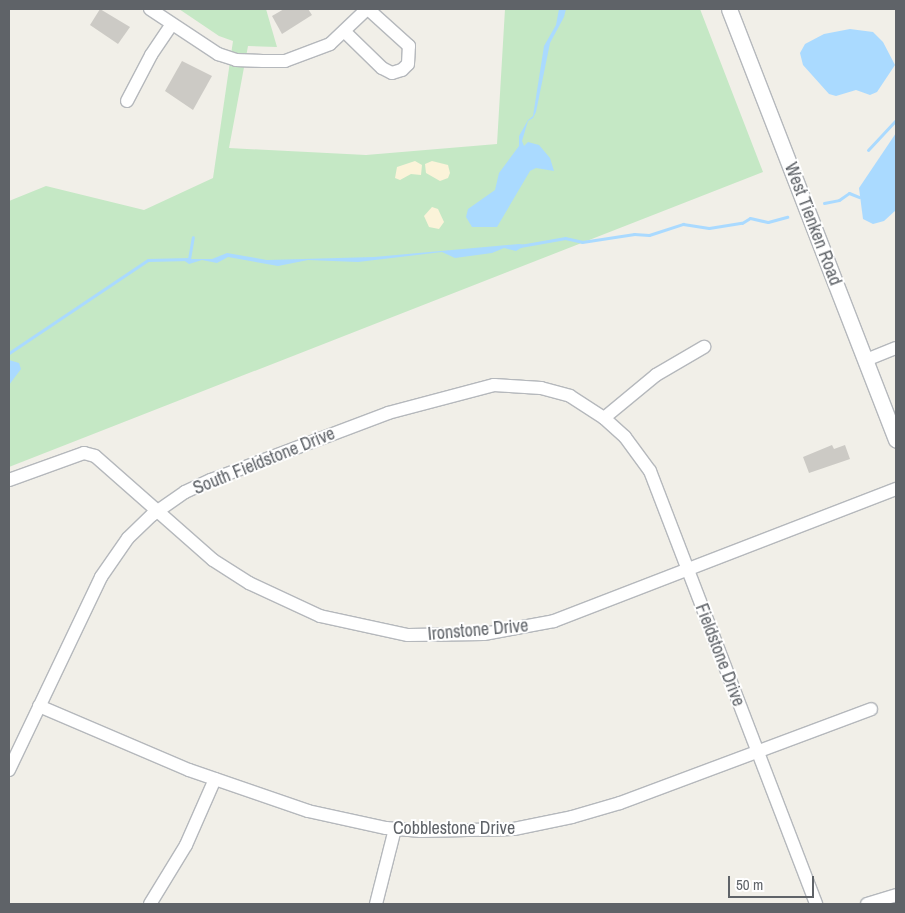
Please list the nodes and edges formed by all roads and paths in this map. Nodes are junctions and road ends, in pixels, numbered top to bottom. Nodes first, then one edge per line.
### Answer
1 (150, 9) edge
2 (368, 9) edge
3 (729, 9) edge
4 (172, 24) junction
5 (346, 33) junction
6 (127, 102) dead end
7 (704, 347) dead end
8 (896, 348) edge
9 (866, 360) junction
10 (604, 418) junction
11 (896, 440) edge
12 (9, 480) edge
13 (896, 489) edge
14 (160, 512) junction
15 (688, 571) junction
16 (39, 706) junction
17 (871, 709) dead end
18 (757, 751) junction
19 (9, 770) edge
20 (215, 780) junction
21 (395, 829) junction
22 (896, 895) edge
23 (150, 904) edge
24 (376, 904) edge
25 (816, 904) edge
26 (867, 904) edge

1 - 4 street
2 - 5 street
2 - 5 street
3 - 9 street, West Tienken Road
4 - 5 street
4 - 6 street
7 - 10 street
8 - 9 street
9 - 11 street, West Tienken Road
10 - 14 street, South Fieldstone Drive
10 - 15 street, Fieldstone Drive
12 - 14 street, Ironstone Drive
13 - 15 street, Ironstone Drive
14 - 15 street, Ironstone Drive
14 - 16 street, South Fieldstone Drive
15 - 18 street, Fieldstone Drive
16 - 19 street, South Fieldstone Drive
16 - 20 street, Cobblestone Drive
17 - 18 street, Cobblestone Drive
18 - 21 street, Cobblestone Drive
18 - 25 street, Fieldstone Drive
20 - 21 street, Cobblestone Drive
20 - 23 street
21 - 24 street
22 - 26 street

